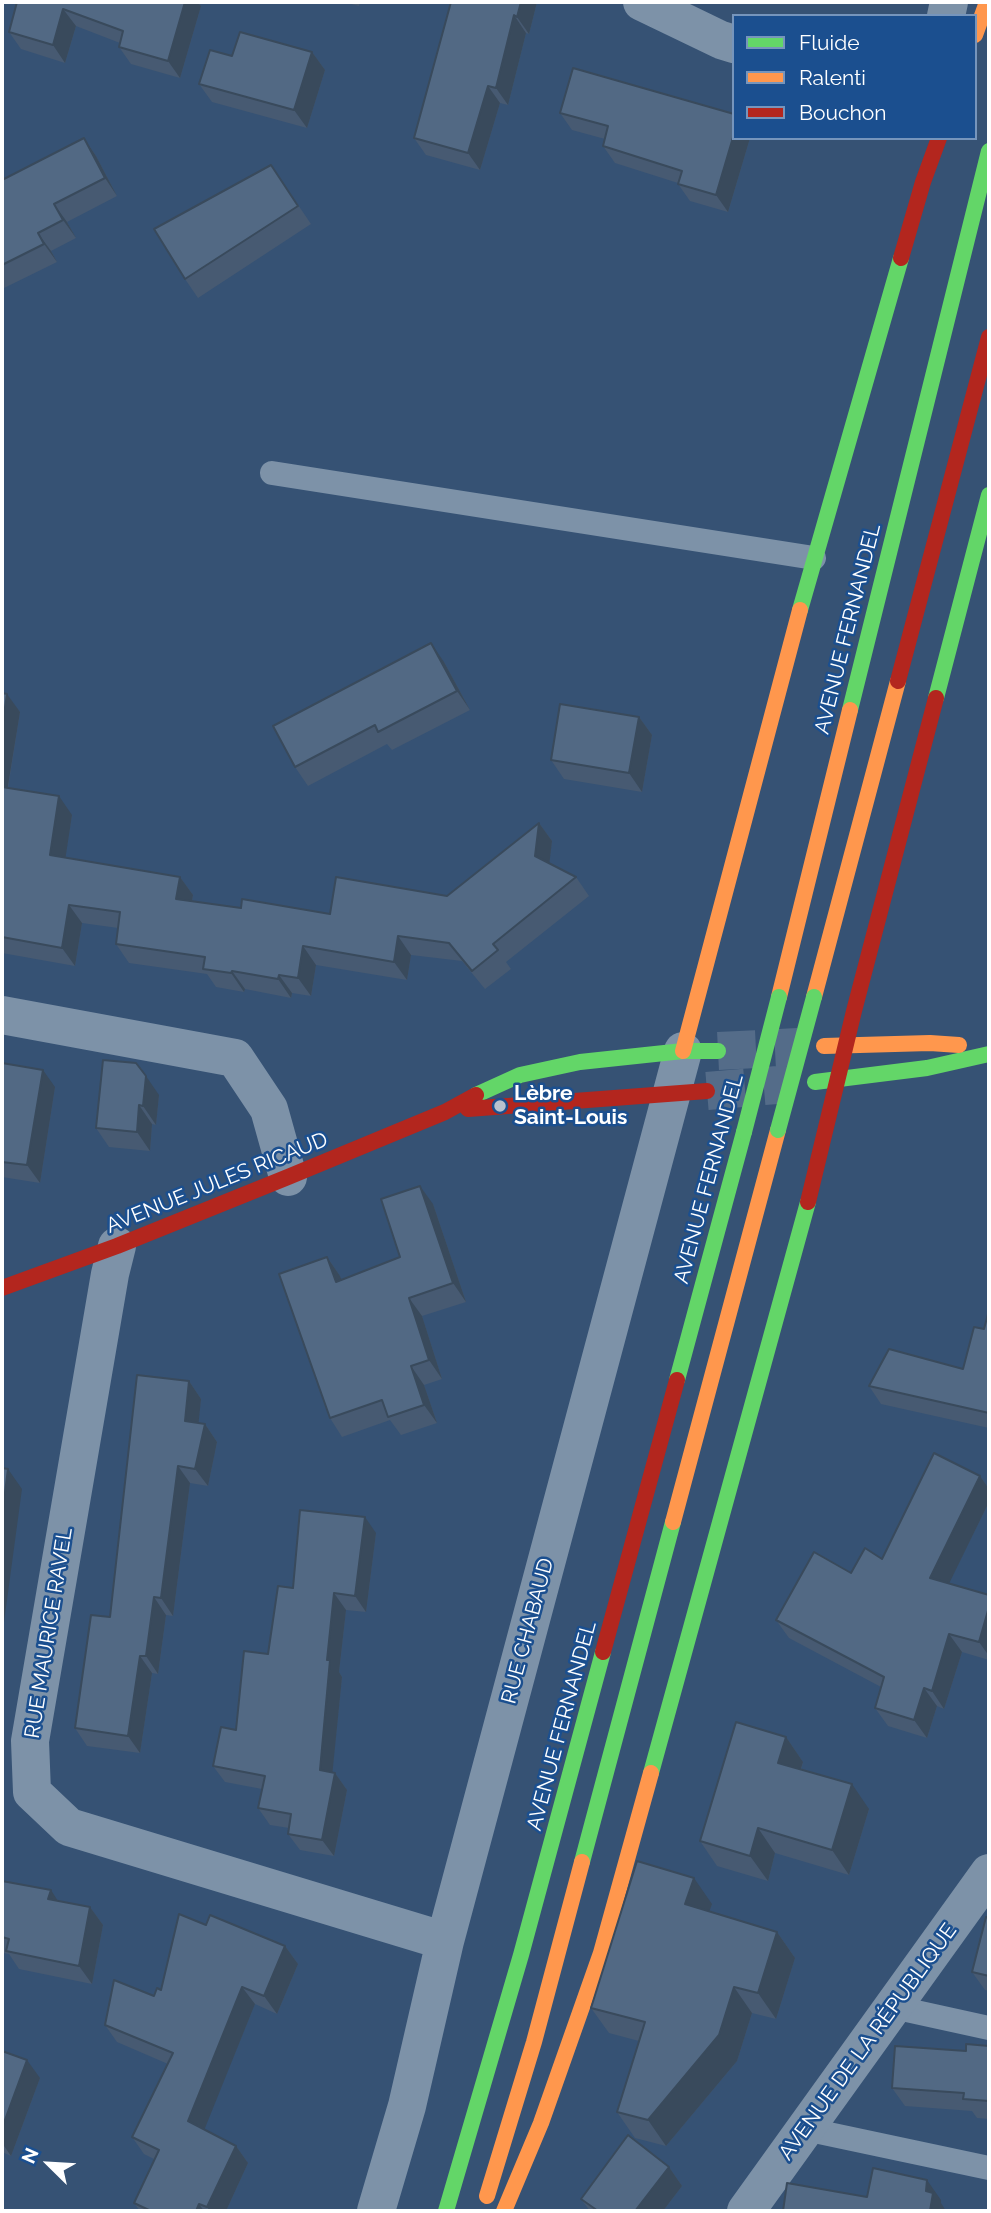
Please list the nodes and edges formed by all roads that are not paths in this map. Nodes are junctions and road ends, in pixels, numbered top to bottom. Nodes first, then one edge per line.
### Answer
1 (642, 2) edge
2 (986, 2) edge
3 (977, 29) edge
4 (732, 43) edge
5 (938, 140) edge
6 (989, 151) edge
7 (989, 337) edge
8 (272, 473) dead end
9 (989, 495) edge
10 (814, 558) junction
11 (2, 1015) edge
12 (824, 1046) dead end
13 (845, 1046) junction
14 (989, 1048) edge
15 (700, 1051) junction
16 (989, 1054) edge
17 (837, 1080) junction
18 (815, 1082) dead end
19 (689, 1092) junction
20 (445, 1112) junction
21 (288, 1177) junction
22 (117, 1246) junction
23 (2, 1288) edge
24 (989, 1873) edge
25 (445, 1941) junction
26 (893, 2007) junction
27 (989, 2028) edge
28 (805, 2129) junction
29 (989, 2168) edge
30 (376, 2211) edge
31 (446, 2211) edge
32 (482, 2211) edge
33 (504, 2211) edge
34 (746, 2211) edge

1 - 4 street
2 - 3 main road
5 - 10 main road
6 - 31 main road, AVENUE FERNANDEL, bridge
7 - 32 main road, bridge
8 - 10 lane
9 - 13 main road
10 - 15 main road
11 - 21 street
12 - 13 main road
13 - 14 main road
13 - 17 main road
15 - 19 street, RUE CHABAUD
15 - 20 main road, AVENUE JULES RICAUD
16 - 17 main road
17 - 18 main road
17 - 33 main road
19 - 20 main road, AVENUE JULES RICAUD
19 - 25 street, RUE CHABAUD
20 - 21 main road, AVENUE JULES RICAUD
21 - 22 main road, AVENUE JULES RICAUD
22 - 23 main road, AVENUE JULES RICAUD
22 - 25 street, RUE MAURICE RAVEL
24 - 26 street, AVENUE DE LA RÉPUBLIQUE
25 - 30 street, RUE CHABAUD
26 - 27 lane
26 - 28 street, AVENUE DE LA RÉPUBLIQUE
28 - 29 lane
28 - 34 street, AVENUE DE LA RÉPUBLIQUE

